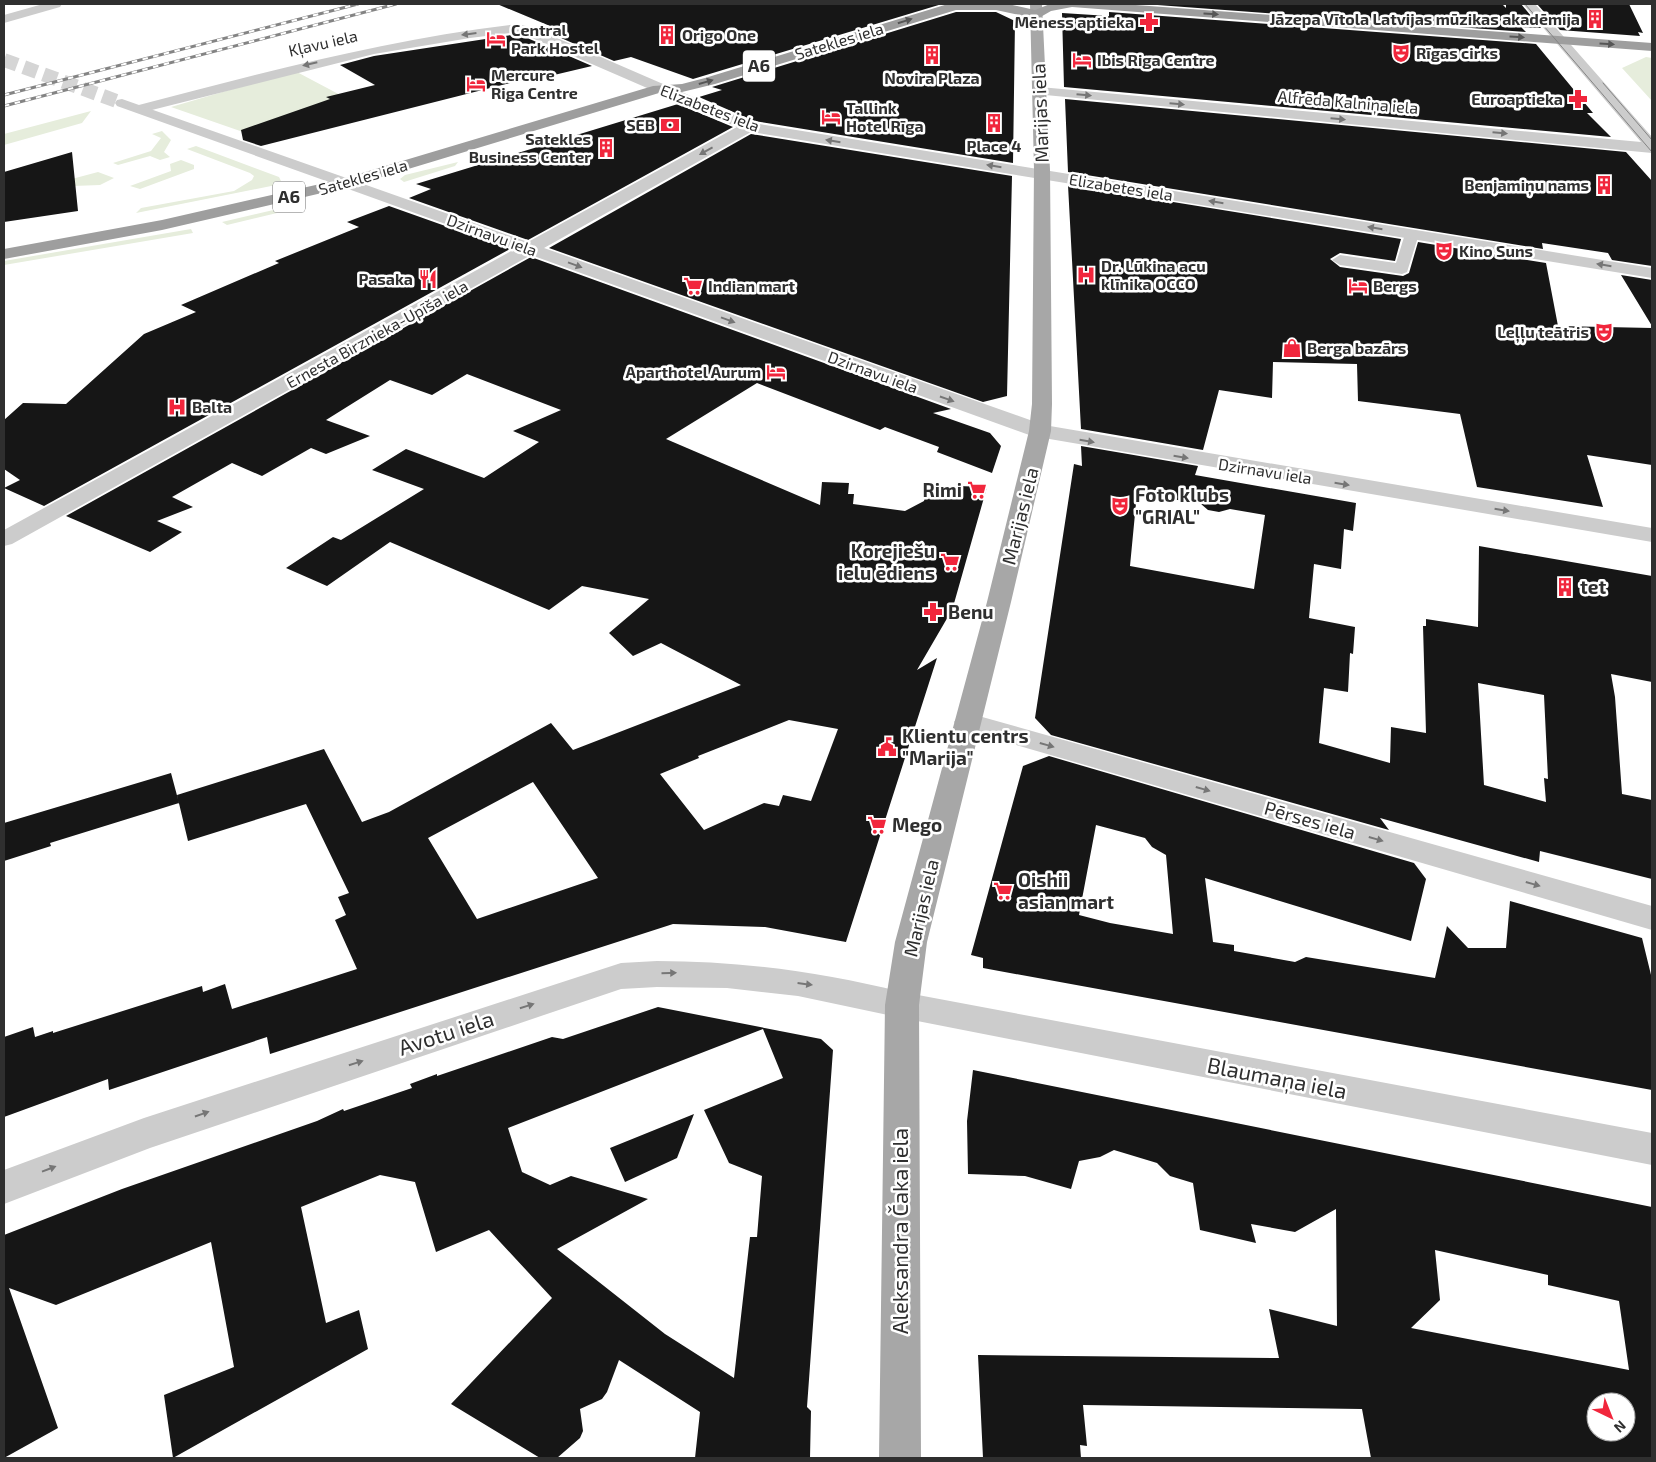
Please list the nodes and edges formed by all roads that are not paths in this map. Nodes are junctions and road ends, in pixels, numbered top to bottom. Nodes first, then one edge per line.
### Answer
1 (56, 4) edge
2 (1013, 4) edge
3 (1068, 4) edge
4 (1075, 4) edge
5 (1529, 4) edge
6 (957, 5) edge
7 (906, 7) dead end
8 (1037, 9) edge
9 (4, 19) edge
10 (518, 28) joint
11 (1561, 41) junction
12 (1652, 47) edge
13 (658, 89) junction
14 (1040, 92) junction
15 (122, 103) tunnel mouth
16 (140, 109) junction
17 (749, 127) junction
18 (1652, 147) edge
19 (1042, 174) junction
20 (346, 184) junction
21 (1412, 234) junction
22 (529, 249) junction
23 (4, 254) edge
24 (1340, 260) dead end
25 (1652, 273) edge
26 (1040, 431) junction
27 (1652, 535) edge
28 (4, 540) edge
29 (968, 722) junction
30 (1652, 918) edge
31 (902, 1005) junction
32 (1652, 1149) edge
33 (4, 1187) edge
34 (900, 1458) edge

1 - 9 street
2 - 8 main road
3 - 8 highway
4 -> 11 highway
5 - 11 street
6 - 8 highway, Satekles iela
13 -> 6 highway, Satekles iela / A6
7 - 13 highway, Satekles iela
8 - 14 main road, Marijas iela
10 - 13 street, Elizabetes iela
10 -> 16 street, Kļavu iela
11 -> 12 highway
11 - 18 street
13 - 17 street, Elizabetes iela
13 - 20 highway, Satekles iela / A6
14 -> 18 street, Alfrēda Kalniņa iela
14 - 19 main road, Marijas iela
15 - 16 street, Dzirnavu iela
16 - 20 street, Dzirnavu iela
19 -> 17 street, Elizabetes iela
17 -> 22 street, Ernesta Birznieka-Upīša iela
21 -> 19 street, Elizabetes iela
19 - 26 main road, Marijas iela
20 - 22 street, Dzirnavu iela
20 - 23 highway, Satekles iela / A6
21 - 24 street
25 -> 21 street, Elizabetes iela
22 -> 26 street, Dzirnavu iela
22 - 28 street, Ernesta Birznieka-Upīša iela
26 -> 27 street, Dzirnavu iela
26 - 29 main road, Marijas iela
29 -> 30 street, Pērses iela
29 - 31 main road, Marijas iela
31 - 32 street, Blaumaņa iela
33 -> 31 street, Avotu iela
31 - 34 main road, Aleksandra Čaka iela

